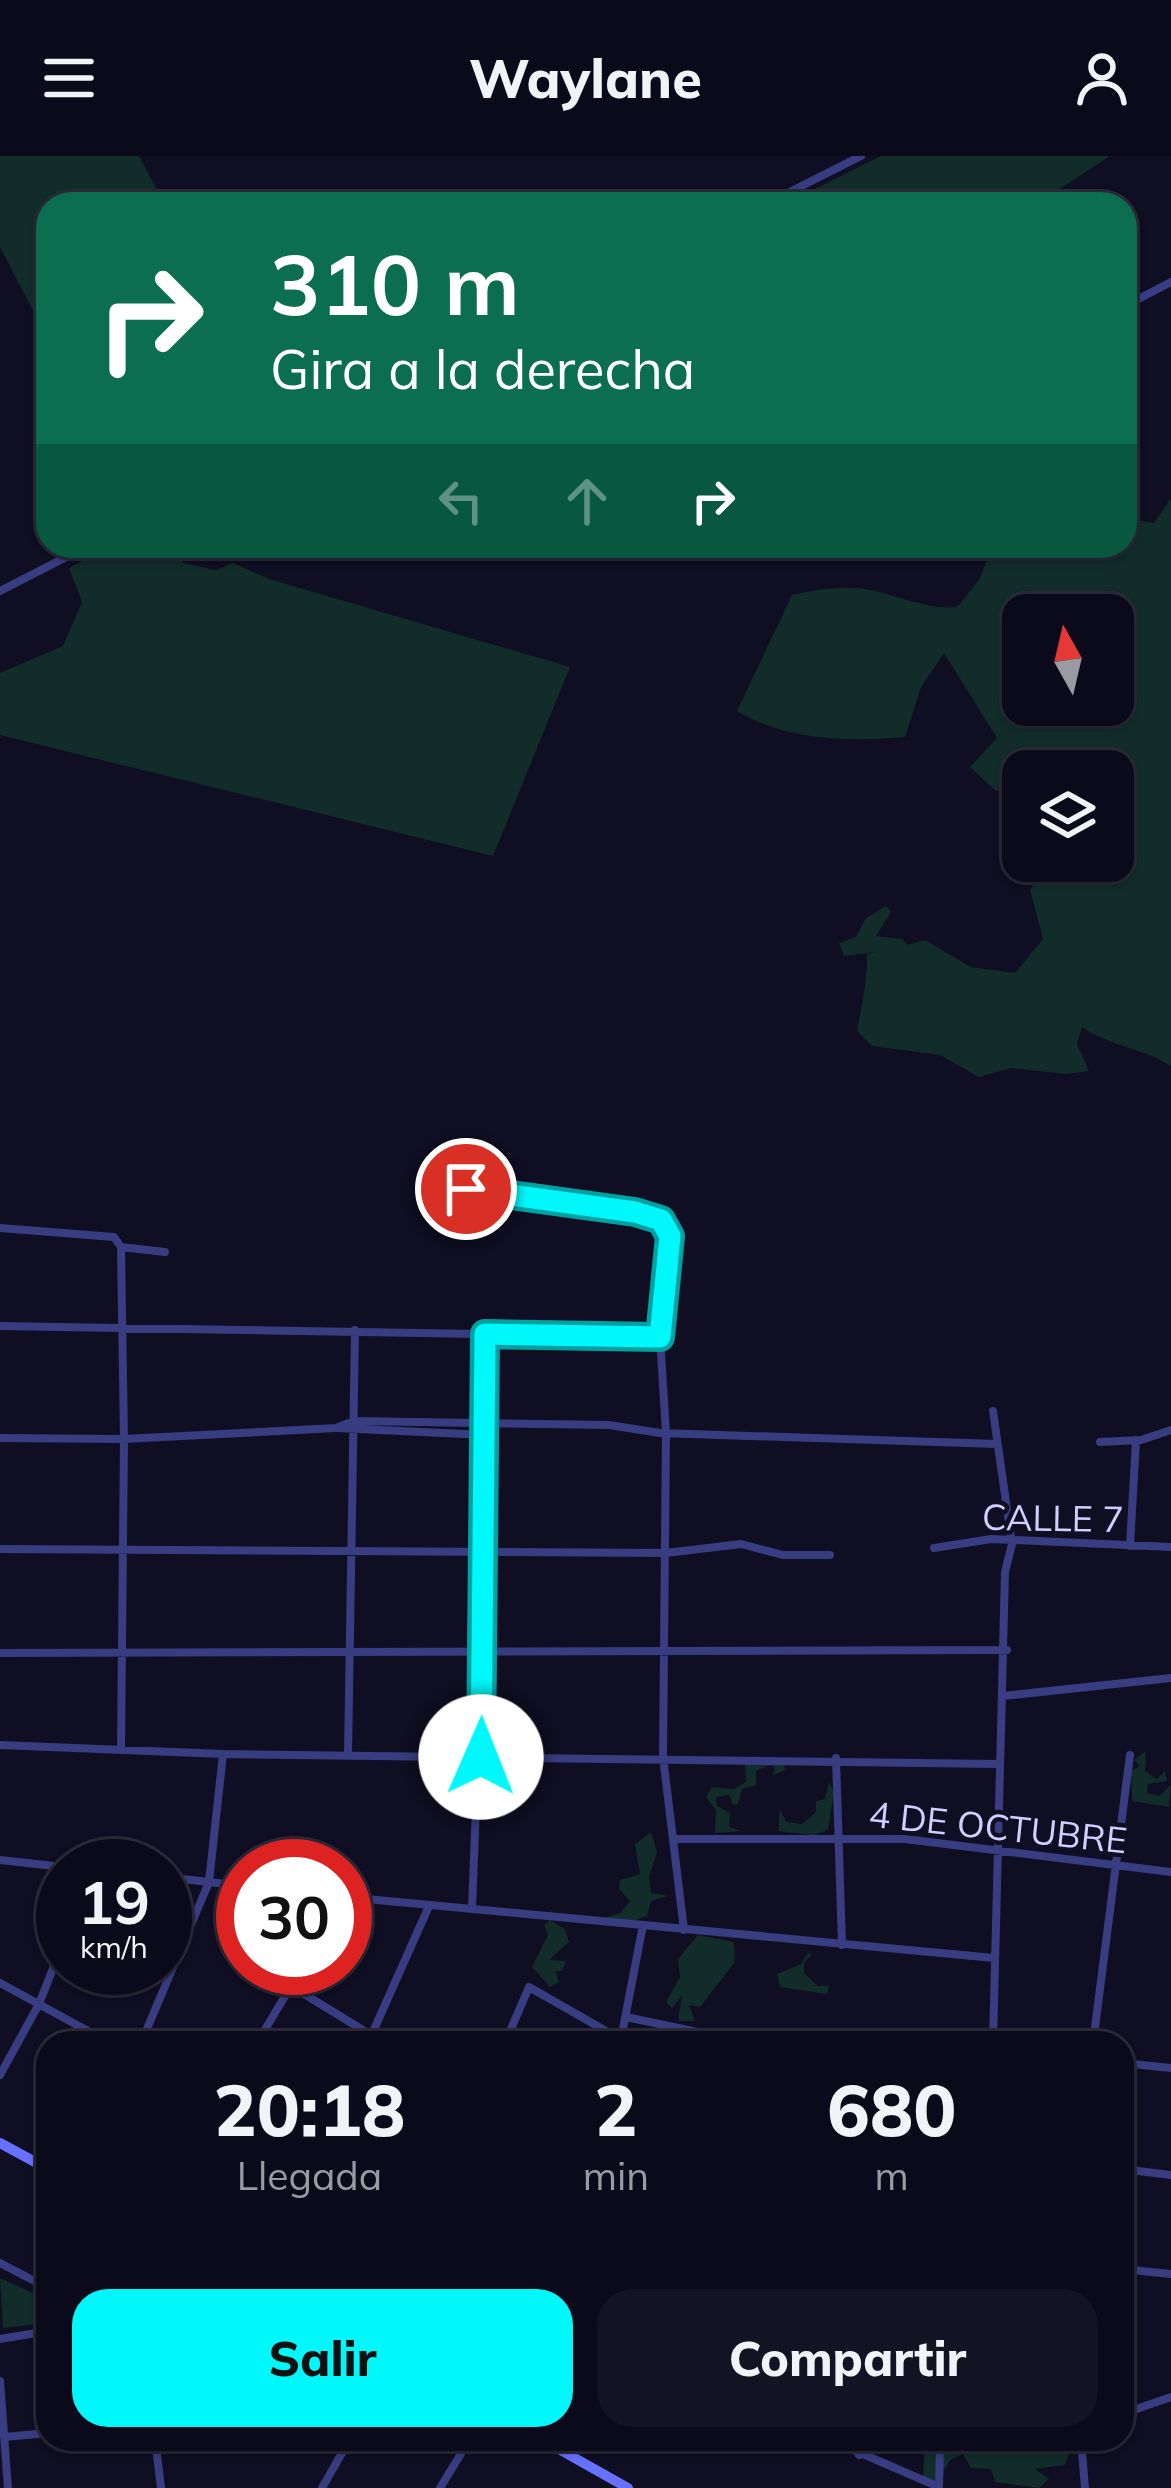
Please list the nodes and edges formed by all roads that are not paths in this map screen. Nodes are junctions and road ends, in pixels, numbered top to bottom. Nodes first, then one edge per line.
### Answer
1 (862, 156) edge
2 (790, 192) edge
3 (1171, 282) edge
4 (1137, 300) edge
5 (65, 558) edge
6 (0, 591) edge
7 (454, 1174) dead end
8 (0, 1228) edge
9 (122, 1246) junction
10 (165, 1252) dead end
11 (0, 1326) edge
12 (123, 1326) junction
13 (355, 1330) junction
14 (485, 1334) junction
15 (660, 1337) junction
16 (993, 1412) dead end
17 (354, 1421) junction
18 (485, 1423) junction
19 (336, 1428) junction
20 (1171, 1430) edge
21 (353, 1433) junction
22 (667, 1433) junction
23 (485, 1436) junction
24 (0, 1438) edge
25 (124, 1439) junction
26 (1136, 1440) junction
27 (1100, 1442) dead end
28 (998, 1444) junction
29 (1012, 1544) junction
30 (1130, 1546) junction
31 (1171, 1547) edge
32 (934, 1548) dead end
33 (0, 1549) edge
34 (124, 1550) junction
35 (486, 1550) junction
36 (350, 1551) junction
37 (666, 1553) junction
38 (830, 1555) dead end
39 (483, 1651) junction
40 (1006, 1651) junction
41 (122, 1652) junction
42 (0, 1653) edge
43 (661, 1653) junction
44 (351, 1654) junction
45 (1171, 1678) edge
46 (1003, 1696) junction
47 (0, 1745) edge
48 (122, 1748) junction
49 (224, 1754) junction
50 (348, 1754) junction
51 (1130, 1755) dead end
52 (481, 1757) junction
53 (663, 1757) junction
54 (836, 1758) junction
55 (999, 1764) junction
56 (839, 1838) junction
57 (674, 1839) junction
58 (997, 1849) junction
59 (0, 1860) edge
60 (36, 1864) edge
61 (1118, 1866) junction
62 (1171, 1872) edge
63 (192, 1880) edge
64 (209, 1882) junction
65 (216, 1883) edge
66 (372, 1900) edge
67 (429, 1906) junction
68 (472, 1909) junction
69 (643, 1925) junction
70 (683, 1930) junction
71 (842, 1945) junction
72 (994, 1958) junction
73 (0, 1983) edge
74 (42, 1995) edge
75 (39, 2004) junction
76 (626, 2017) junction
77 (88, 2031) edge
78 (146, 2031) edge
79 (264, 2031) edge
80 (358, 2031) edge
81 (374, 2031) edge
82 (510, 2031) edge
83 (606, 2031) edge
84 (625, 2031) edge
85 (693, 2031) edge
86 (993, 2031) edge
87 (1095, 2031) edge
88 (1134, 2064) edge
89 (1171, 2068) edge
90 (0, 2075) edge
91 (0, 2143) edge
92 (36, 2162) edge
93 (1134, 2170) edge
94 (1171, 2175) edge
95 (0, 2263) edge
96 (1134, 2270) edge
97 (1171, 2274) edge
98 (36, 2282) edge
99 (36, 2333) edge
100 (0, 2339) edge
101 (0, 2380) edge
102 (1171, 2397) edge
103 (1134, 2410) edge
104 (36, 2434) edge
105 (4, 2438) junction
106 (156, 2451) edge
107 (343, 2451) edge
108 (463, 2451) edge
109 (562, 2451) edge
110 (851, 2451) edge
111 (861, 2451) edge
112 (940, 2451) edge
113 (1082, 2451) edge
114 (859, 2455) junction
115 (939, 2487) edge
116 (8, 2488) edge
117 (161, 2488) edge
118 (322, 2488) edge
119 (440, 2488) edge
120 (628, 2488) edge
121 (1084, 2488) edge

1 - 2 street
3 - 4 street
5 - 6 street
7 - 15 street
8 - 9 street
9 - 10 street
9 - 12 street
11 - 12 street
12 - 13 street
12 - 25 street
13 - 14 street
13 - 17 street
14 - 15 street
14 - 18 street
15 - 22 street
16 - 28 street
17 - 18 street
17 - 19 street
17 - 21 street
18 - 22 street
18 - 23 street
19 - 21 street
19 - 25 street
20 - 26 street
21 - 23 street
21 - 36 street
22 - 28 street
22 - 37 street
23 - 35 street
24 - 25 street
25 - 34 street
26 - 27 street
26 - 30 street
28 - 29 street
29 - 30 street, CALLE 7
29 - 32 street, CALLE 7
29 - 40 street
30 - 31 street, CALLE 7
33 - 34 street
34 - 36 street
34 - 41 street
35 - 36 street
35 - 37 street
35 - 39 street
36 - 44 street
37 - 38 street
37 - 43 street
39 - 43 street
39 - 44 street
39 - 52 street
40 - 43 street
40 - 46 street
41 - 42 street
41 - 44 street
41 - 48 street
43 - 53 street
44 - 50 street
45 - 46 street
46 - 55 street
47 - 48 street
48 - 49 street
49 - 50 street
49 - 64 street
50 - 52 street
51 - 61 street
52 - 53 street
52 - 68 street
53 - 54 street
53 - 57 street
54 - 55 street
54 - 56 street
55 - 58 street
56 - 57 street, 4 DE OCTUBRE
56 - 58 street, 4 DE OCTUBRE
56 - 71 street
57 - 70 street
58 - 61 street, 4 DE OCTUBRE
58 - 72 street
59 - 60 street
61 - 62 street, 4 DE OCTUBRE
61 - 87 street
63 - 64 street
64 - 65 street
64 - 78 street
66 - 67 street
67 - 68 street
67 - 81 street
68 - 69 street
69 - 70 street
69 - 76 street
70 - 71 street
71 - 72 street
72 - 86 street
73 - 75 street
74 - 75 street
75 - 77 street
75 - 90 street
76 - 84 street
76 - 85 street
79 - 80 street
82 - 83 street
88 - 89 street
91 - 92 street
93 - 94 street
95 - 98 street
96 - 97 street
99 - 100 street
101 - 105 street
102 - 103 street
104 - 105 street
105 - 116 street
106 - 117 street
107 - 118 street
108 - 119 street
109 - 120 street
110 - 114 street
111 - 114 street
112 - 115 street
113 - 121 street
114 - 115 street

